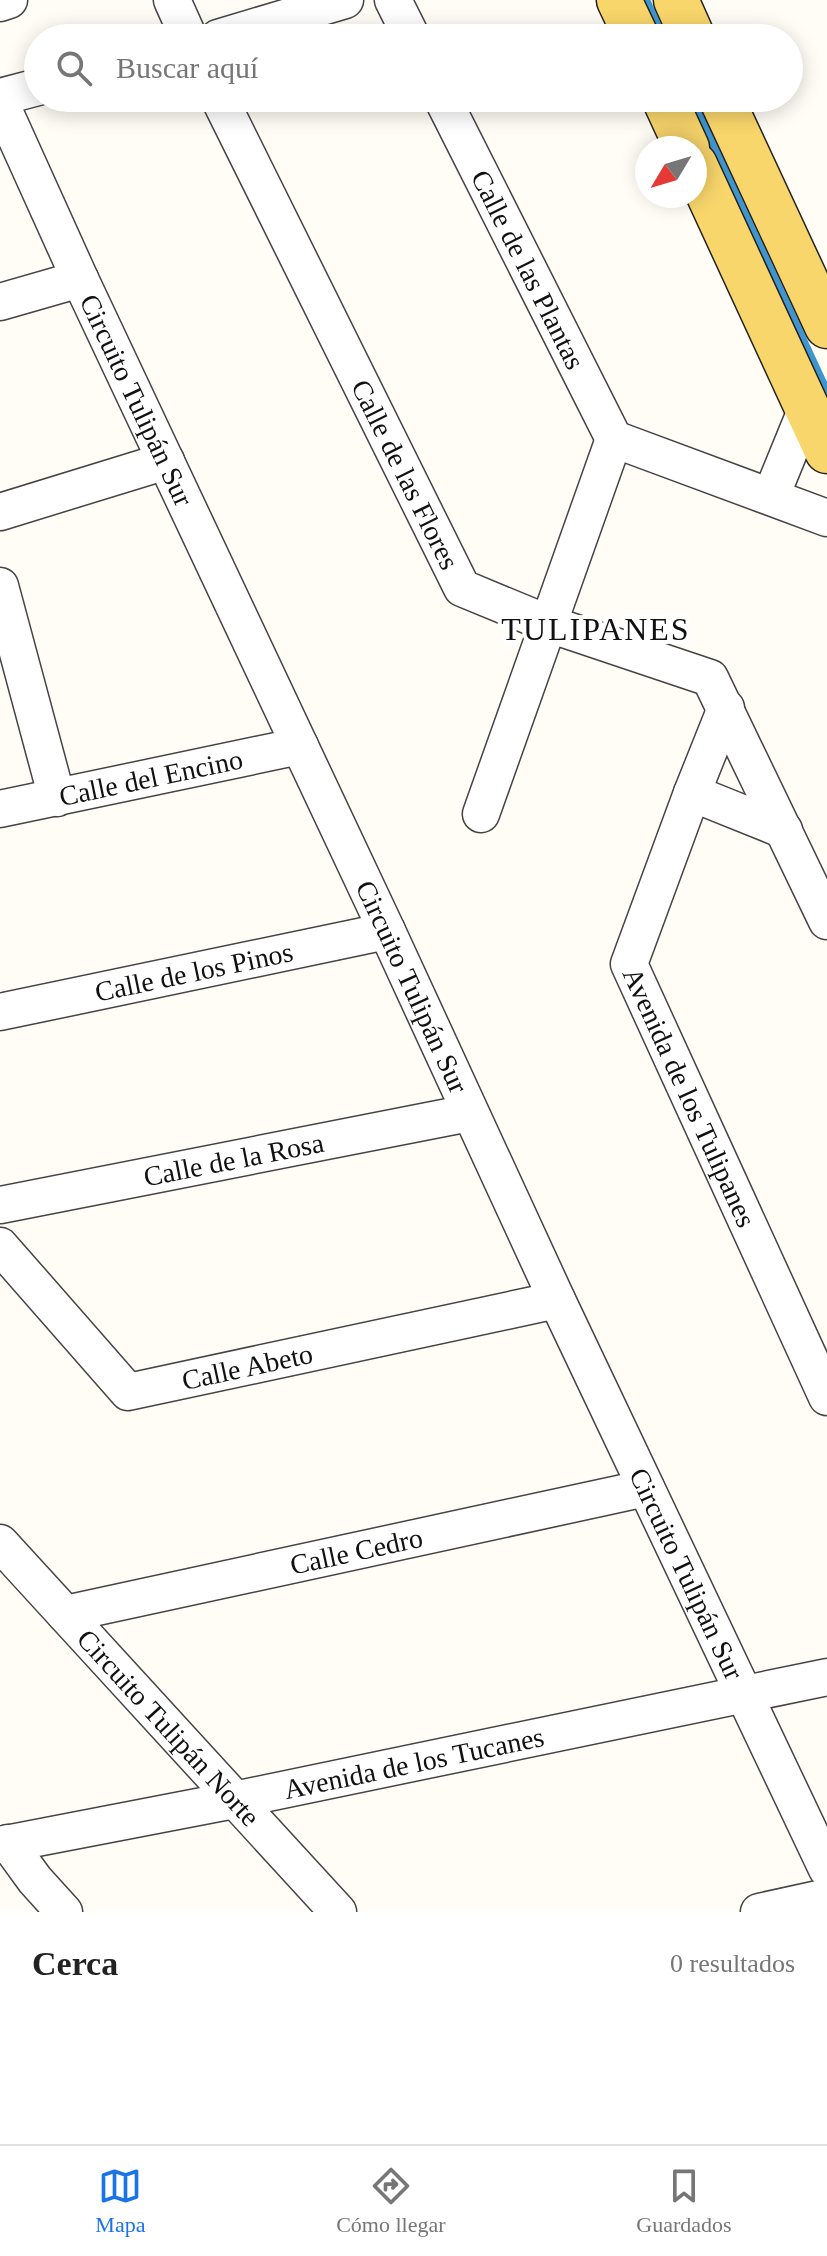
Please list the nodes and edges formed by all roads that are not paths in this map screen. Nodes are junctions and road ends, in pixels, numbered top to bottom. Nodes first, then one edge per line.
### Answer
1 (9, 0) edge
2 (172, 0) edge
3 (345, 0) edge
4 (393, 0) edge
5 (619, 0) edge
6 (676, 0) edge
7 (0, 3) edge
8 (183, 24) edge
9 (265, 24) edge
10 (405, 24) edge
11 (630, 24) edge
12 (687, 24) edge
13 (24, 91) edge
14 (0, 99) edge
15 (226, 112) edge
16 (449, 112) edge
17 (670, 112) edge
18 (728, 112) edge
19 (681, 136) edge
20 (707, 191) edge
21 (80, 279) junction
22 (0, 302) edge
23 (827, 326) edge
24 (807, 408) junction
25 (614, 439) junction
26 (827, 451) edge
27 (166, 461) junction
28 (771, 496) junction
29 (0, 512) edge
30 (827, 518) edge
31 (0, 586) edge
32 (549, 624) junction
33 (726, 708) junction
34 (300, 746) junction
35 (692, 793) junction
36 (57, 798) junction
37 (0, 809) edge
38 (481, 814) dead end
39 (784, 830) junction
40 (827, 921) edge
41 (387, 931) junction
42 (0, 1012) edge
43 (469, 1113) junction
44 (0, 1205) edge
45 (0, 1246) edge
46 (557, 1300) junction
47 (827, 1397) edge
48 (646, 1488) junction
49 (0, 1543) edge
50 (65, 1614) junction
51 (827, 1677) edge
52 (744, 1695) junction
53 (234, 1800) junction
54 (4, 1844) edge
55 (827, 1869) edge
56 (827, 1897) edge
57 (64, 1912) edge
58 (338, 1912) edge
59 (759, 1912) edge

1 - 7 street
2 - 8 street
3 - 9 street
4 - 10 street
5 - 11 main road
6 - 12 main road
13 - 14 street
14 - 21 street, Circuito Tulipán Sur
15 - 32 street, Calle de las Flores
16 - 25 street, Calle de las Plantas
17 - 19 main road
18 - 23 main road
20 - 24 main road
21 - 22 street
21 - 27 street, Circuito Tulipán Sur
24 - 26 main road
24 - 28 street
25 - 28 street
25 - 32 street
27 - 29 street
27 - 34 street, Circuito Tulipán Sur
28 - 30 street
31 - 36 street
32 - 33 street, Calle de las Flores
32 - 38 street
33 - 35 street, Avenida de los Tulipanes
33 - 39 street, Calle de las Flores
34 - 36 street, Calle del Encino
34 - 41 street, Circuito Tulipán Sur
35 - 39 street
35 - 47 street, Avenida de los Tulipanes
36 - 37 street, Calle del Encino
39 - 40 street, Calle de las Flores
41 - 42 street, Calle de los Pinos
41 - 43 street, Circuito Tulipán Sur
43 - 44 street, Calle de la Rosa
43 - 46 street, Circuito Tulipán Sur
45 - 46 street, Calle Abeto
46 - 48 street, Circuito Tulipán Sur
48 - 50 street, Calle Cedro
48 - 52 street, Circuito Tulipán Sur
49 - 50 street, Circuito Tulipán Norte
50 - 53 street, Circuito Tulipán Norte
51 - 52 street, Avenida de los Tucanes
52 - 53 street, Avenida de los Tucanes
52 - 55 street, Circuito Tulipán Sur
53 - 54 street, Avenida de los Tucanes
53 - 58 street, Circuito Tulipán Norte
54 - 57 street
56 - 59 street

